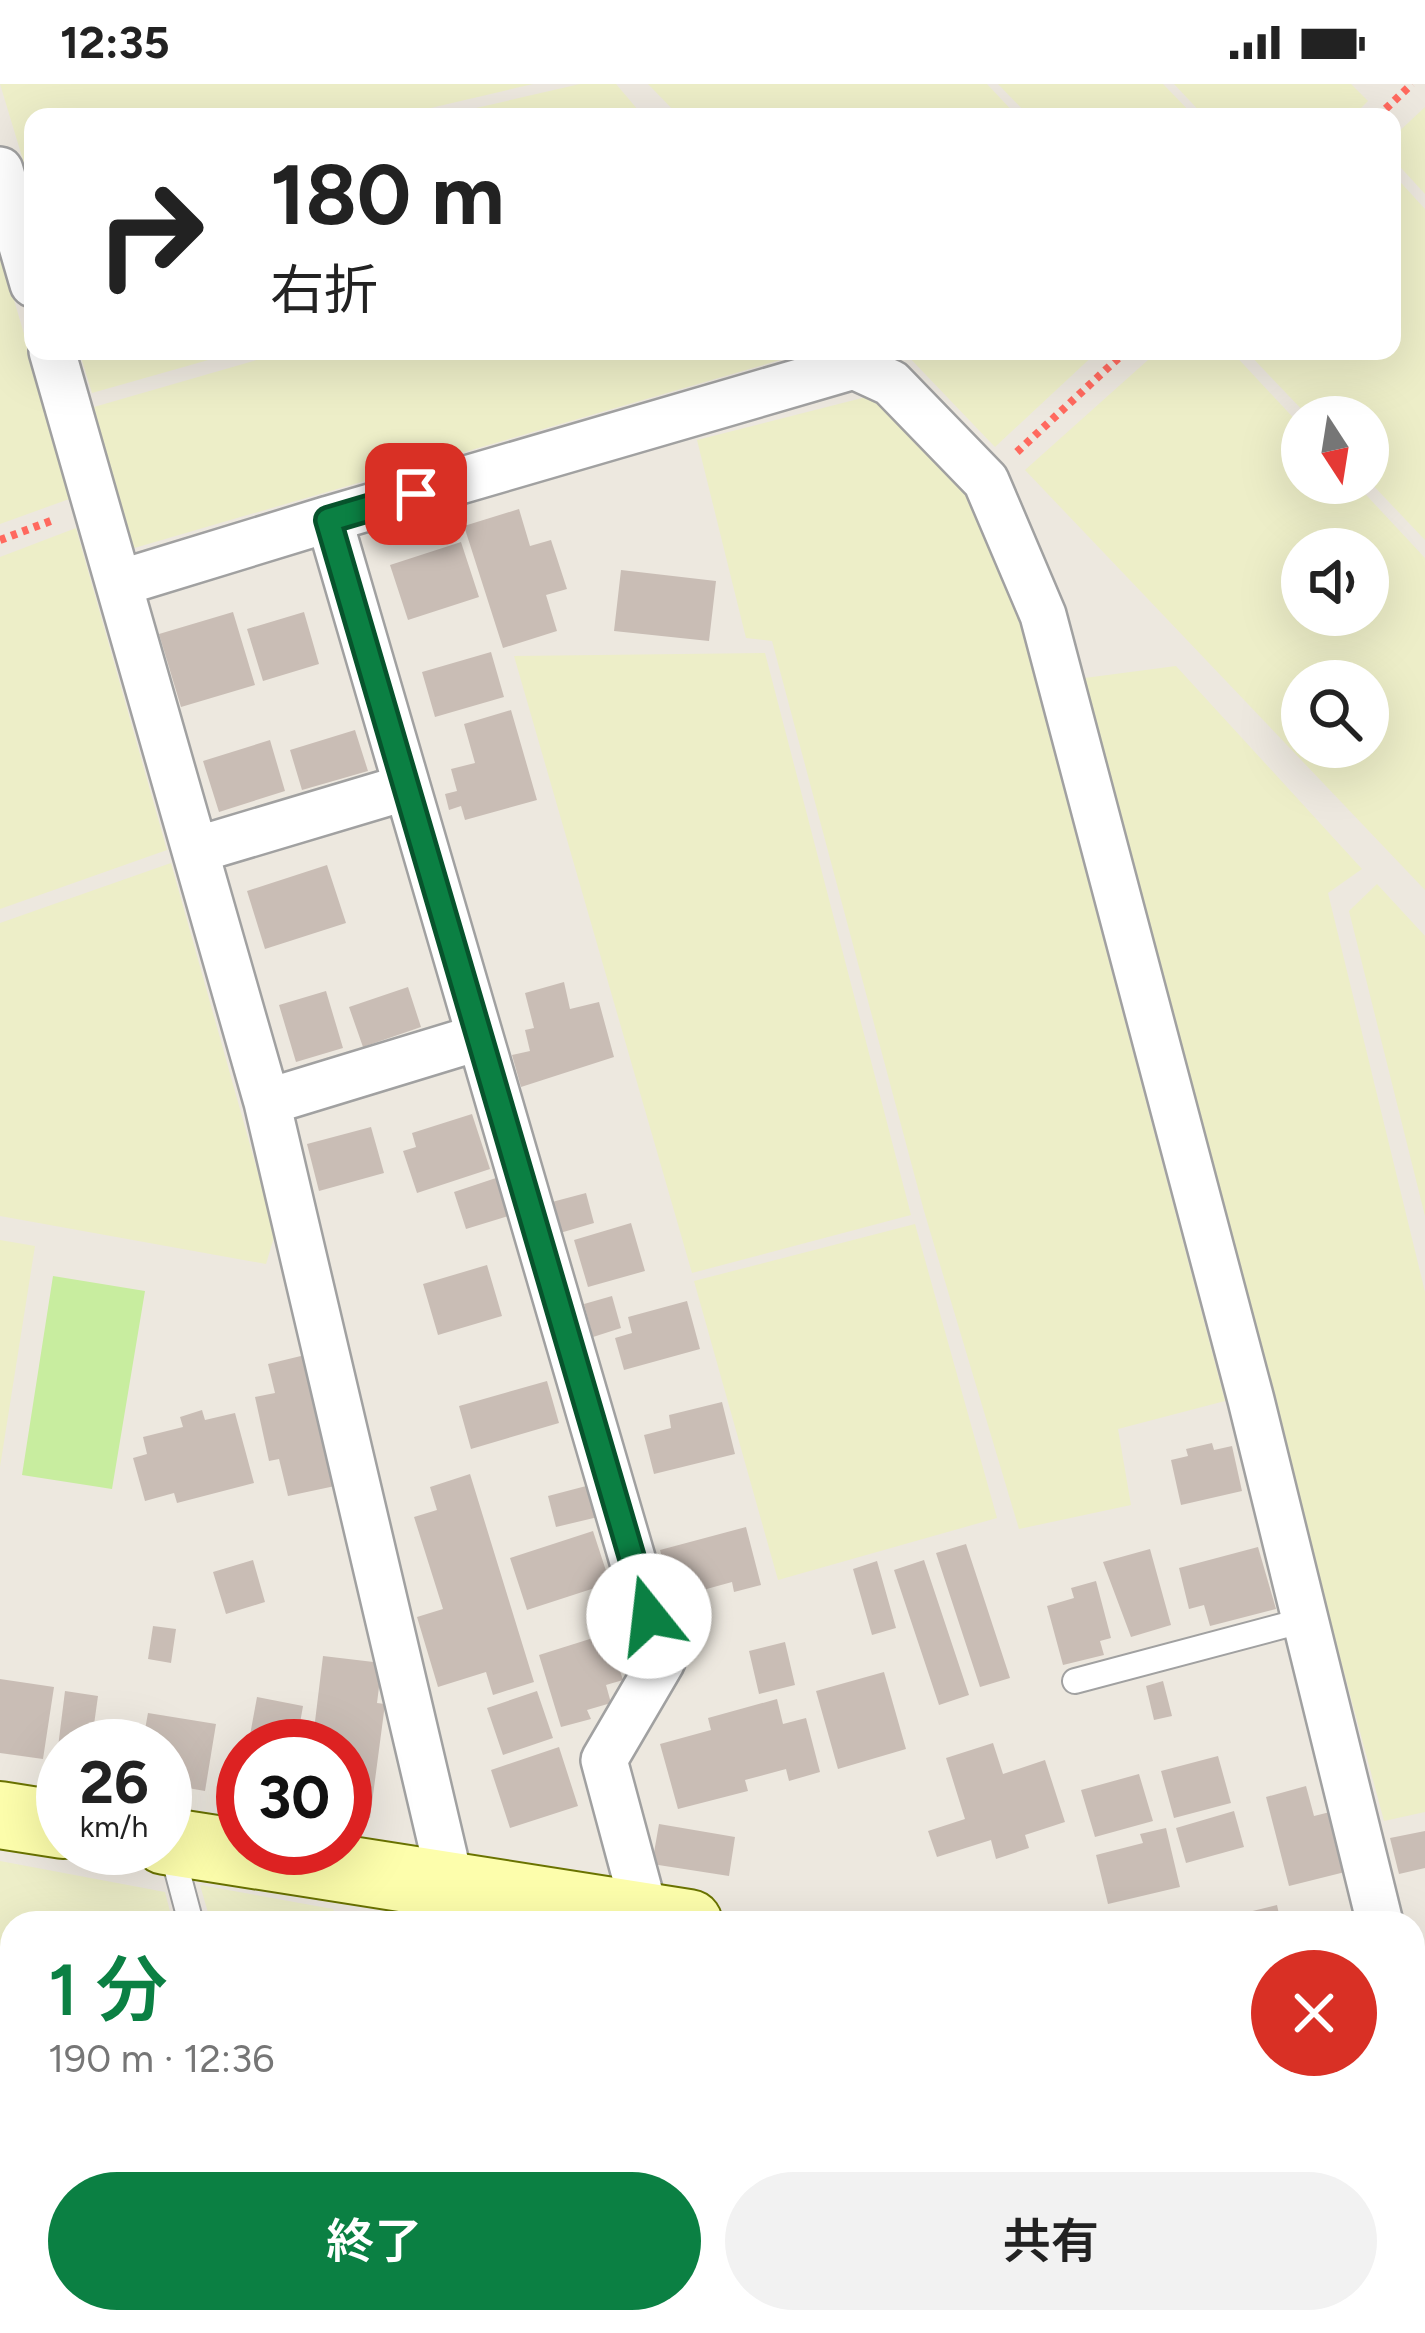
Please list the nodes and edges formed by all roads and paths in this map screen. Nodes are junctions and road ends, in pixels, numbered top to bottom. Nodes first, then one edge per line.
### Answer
1 (1412, 84) edge
2 (1387, 108) edge
3 (0, 170) edge
4 (24, 253) edge
5 (55, 360) edge
6 (1116, 360) edge
7 (986, 482) junction
8 (97, 504) junction
9 (328, 520) junction
10 (0, 540) edge
11 (120, 583) junction
12 (407, 787) junction
13 (196, 850) junction
14 (480, 1037) junction
15 (266, 1102) junction
16 (1305, 1621) junction
17 (1075, 1682) dead end
18 (0, 1815) edge
19 (36, 1821) edge
20 (192, 1846) edge
21 (177, 1875) edge
22 (451, 1885) junction
23 (187, 1911) edge
24 (611, 1911) edge
25 (663, 1911) edge
26 (1377, 1911) edge

1 - 2 path
3 - 4 street
5 - 8 street
6 - 7 path
7 - 9 street
7 - 16 street
8 - 10 path
8 - 11 street
9 - 11 street
9 - 12 street
11 - 13 street
12 - 13 street
12 - 14 street
13 - 15 street
14 - 15 street
14 - 25 street
15 - 22 street
16 - 17 lane
16 - 26 street
18 - 19 street
20 - 22 street
21 - 23 lane
22 - 24 street

